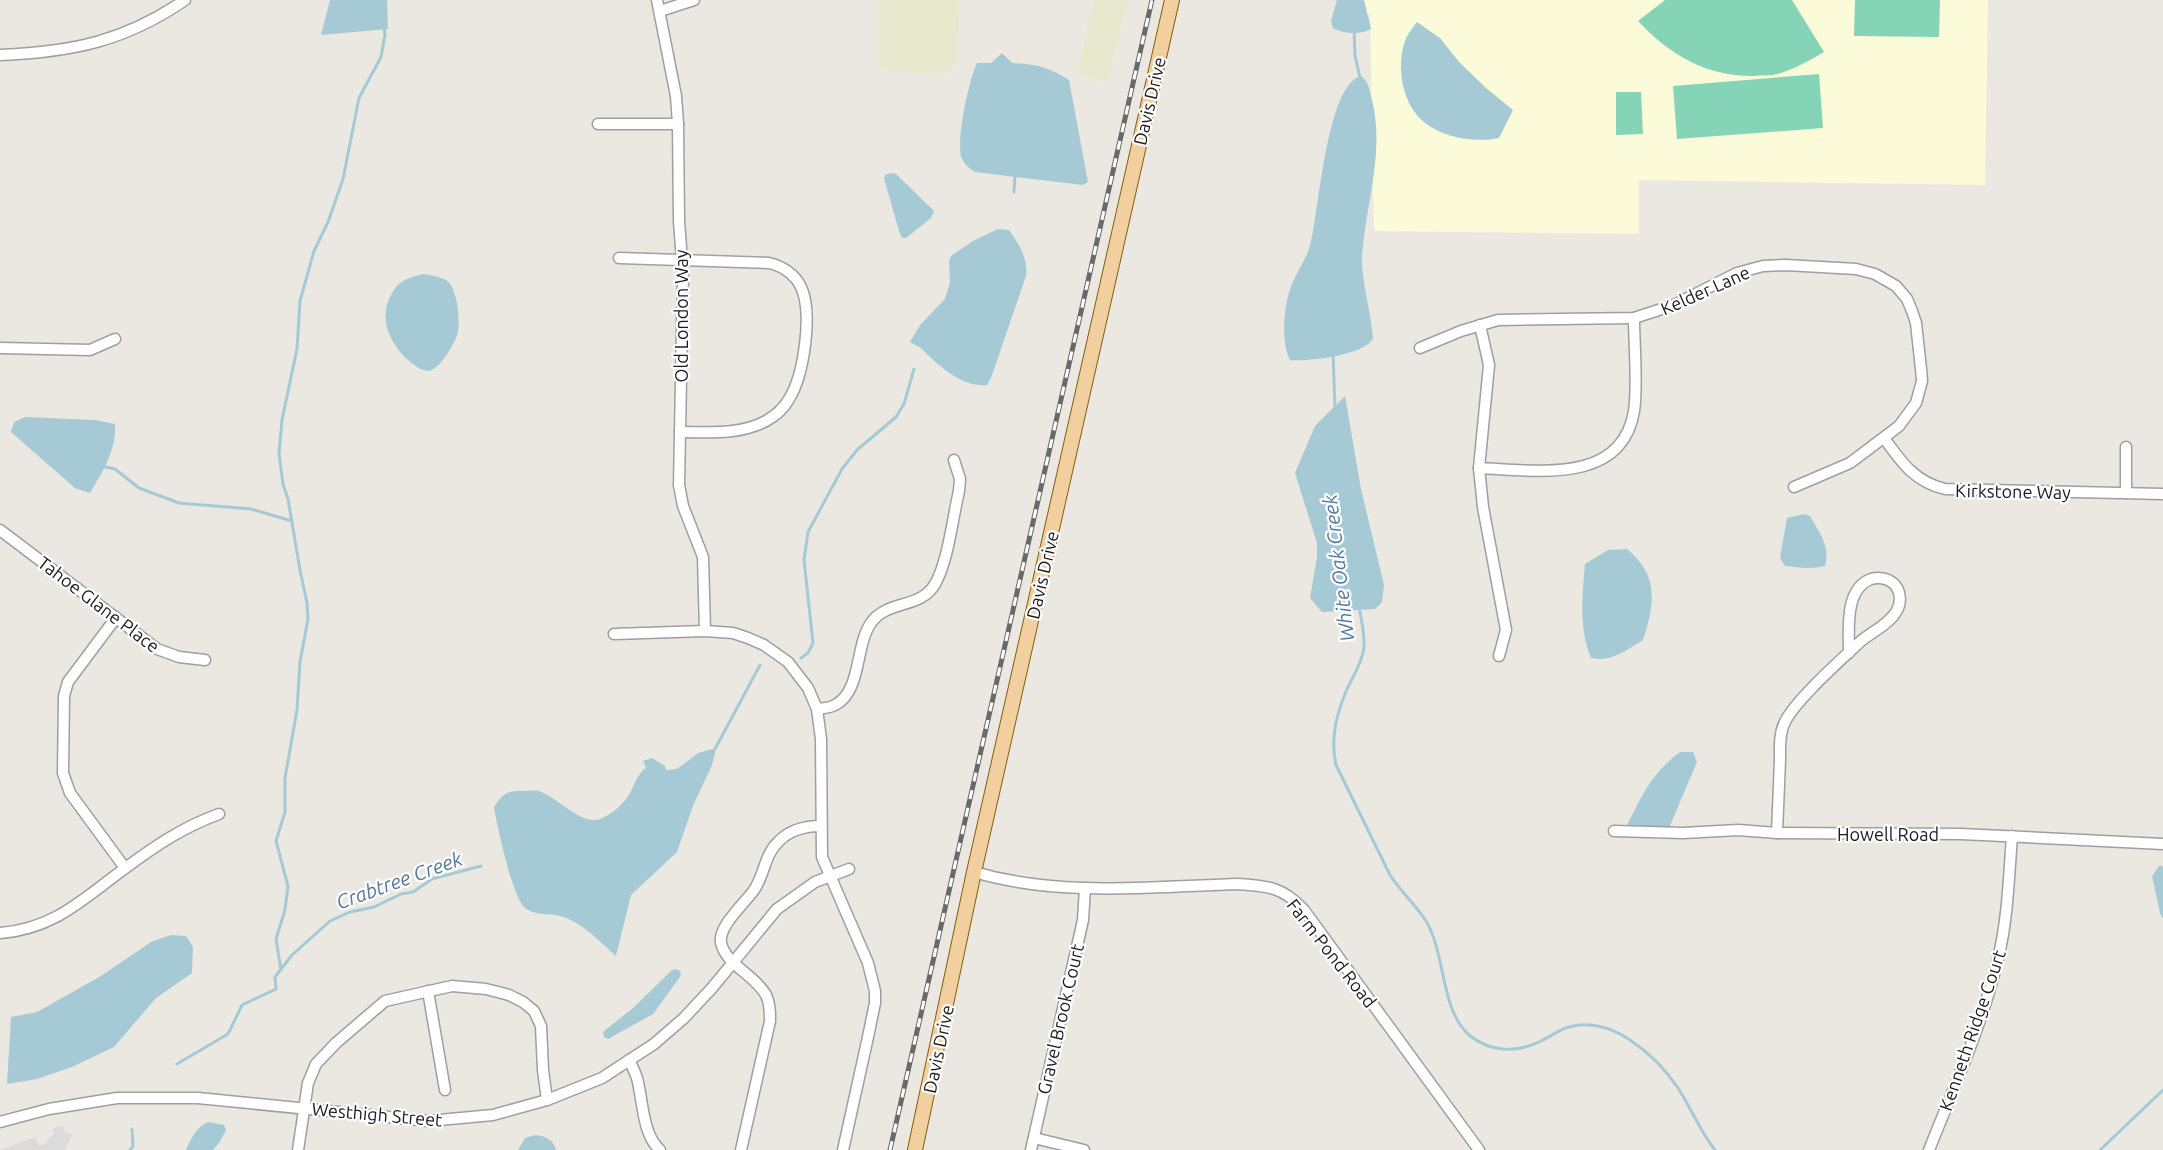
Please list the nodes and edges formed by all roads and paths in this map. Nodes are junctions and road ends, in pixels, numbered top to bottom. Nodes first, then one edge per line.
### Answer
1 (186, 0) edge
2 (657, 0) edge
3 (693, 0) edge
4 (1172, 0) edge
5 (660, 11) junction
6 (0, 55) edge
7 (598, 123) dead end
8 (678, 124) junction
9 (619, 258) dead end
10 (682, 260) junction
11 (1634, 318) junction
12 (1480, 325) junction
13 (115, 339) dead end
14 (0, 348) edge
15 (1420, 348) dead end
16 (680, 432) junction
17 (1884, 438) junction
18 (2126, 447) dead end
19 (954, 460) dead end
20 (1479, 468) junction
21 (1794, 487) dead end
22 (2126, 493) junction
23 (2163, 494) edge
24 (0, 530) edge
25 (115, 619) junction
26 (705, 631) junction
27 (614, 634) dead end
28 (1850, 653) junction
29 (1499, 656) dead end
30 (205, 660) dead end
31 (817, 709) junction
32 (219, 814) dead end
33 (820, 826) junction
34 (1614, 831) dead end
35 (1777, 833) junction
36 (2012, 836) junction
37 (2163, 844) edge
38 (125, 868) junction
39 (849, 869) dead end
40 (974, 872) junction
41 (830, 876) junction
42 (1085, 888) junction
43 (0, 933) edge
44 (734, 963) junction
45 (428, 991) junction
46 (629, 1060) junction
47 (445, 1090) dead end
48 (547, 1100) junction
49 (304, 1108) junction
50 (0, 1122) edge
51 (1034, 1138) junction
52 (298, 1150) edge
53 (660, 1150) edge
54 (741, 1150) edge
55 (843, 1150) edge
56 (915, 1150) edge
57 (1031, 1150) edge
58 (1084, 1150) edge
59 (1479, 1150) edge
60 (1929, 1150) edge

1 - 6 street
2 - 5 street, Old London Way
3 - 5 street
4 - 40 main road, Davis Drive
5 - 8 street, Old London Way
7 - 8 street
8 - 10 street, Old London Way
9 - 10 street
10 - 16 street, Old London Way
10 - 16 street
11 - 12 street, Kelder Lane
11 - 17 street, Kelder Lane
11 - 20 street
12 - 15 street, Kelder Lane
12 - 20 street
13 - 14 street
16 - 26 street, Old London Way
17 - 21 street, Kelder Lane
17 - 22 street, Kirkstone Way
18 - 22 street
19 - 31 street
20 - 29 street
22 - 23 street, Kirkstone Way
24 - 25 street, Tahoe Glane Place
25 - 30 street, Tahoe Glane Place
25 - 38 street
26 - 27 street
26 - 31 street
28 - 28 street
28 - 35 street
31 - 33 street
32 - 38 street
33 - 41 street
33 - 44 street
34 - 35 street, Howell Road
35 - 36 street, Howell Road
36 - 37 street, Howell Road
36 - 60 street, Kenneth Ridge Court
38 - 43 street
39 - 41 street, Westhigh Street
40 - 42 street, Farm Pond Road
40 - 56 main road, Davis Drive
41 - 44 street, Westhigh Street
41 - 55 street
42 - 51 street, Gravel Brook Court
42 - 59 street, Farm Pond Road
44 - 46 street, Westhigh Street
44 - 54 street
45 - 47 street
45 - 48 street
45 - 49 street
46 - 48 street, Westhigh Street
46 - 53 street
48 - 49 street, Westhigh Street
49 - 50 street, Westhigh Street
49 - 52 street
51 - 57 street, Gravel Brook Court
51 - 58 street

